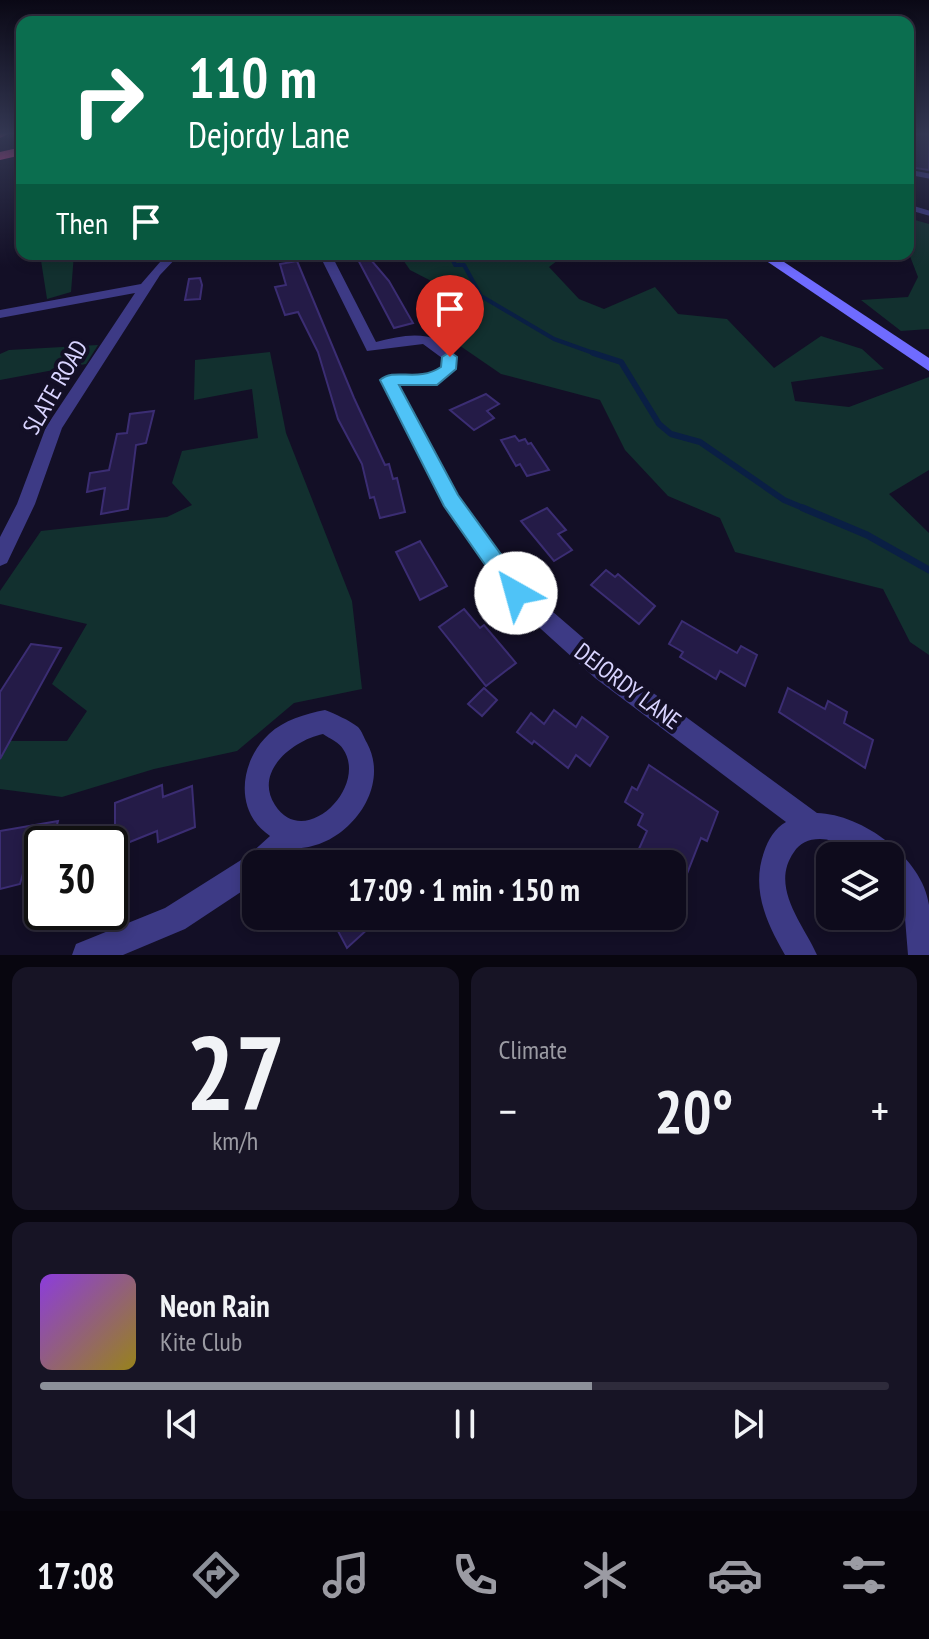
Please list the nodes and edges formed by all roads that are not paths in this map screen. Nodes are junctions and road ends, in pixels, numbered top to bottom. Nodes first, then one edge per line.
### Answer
1 (169, 260) edge
2 (328, 260) edge
3 (772, 260) edge
4 (145, 287) junction
5 (0, 314) edge
6 (929, 366) edge
7 (0, 557) edge
8 (812, 825) junction
9 (292, 835) junction
10 (866, 842) edge
11 (274, 850) edge
12 (242, 875) edge
13 (904, 884) edge
14 (87, 955) edge
15 (802, 955) edge
16 (923, 955) edge

1 - 4 street, SLATE ROAD
2 - 8 street, DEJORDY LANE
3 - 6 street
4 - 5 street
4 - 7 street, SLATE ROAD
8 - 10 street, DEJORDY LANE
8 - 15 street
9 - 9 street
9 - 11 street
12 - 14 street
13 - 16 street

